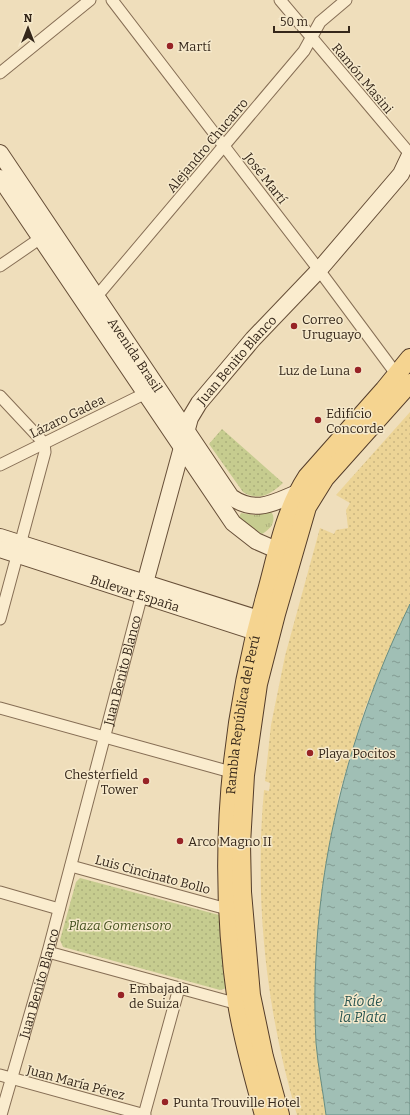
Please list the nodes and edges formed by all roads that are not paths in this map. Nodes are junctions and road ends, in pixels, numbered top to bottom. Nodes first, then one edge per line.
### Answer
1 (90, 0) edge
2 (112, 0) edge
3 (280, 0) edge
4 (346, 0) edge
5 (311, 38) junction
6 (0, 73) edge
7 (224, 146) junction
8 (0, 153) edge
9 (410, 155) edge
10 (0, 178) edge
11 (47, 234) junction
12 (0, 266) edge
13 (319, 270) junction
14 (93, 302) junction
15 (410, 358) edge
16 (403, 379) edge
17 (146, 393) junction
18 (0, 396) edge
19 (185, 428) junction
20 (44, 443) junction
21 (181, 447) junction
22 (0, 465) edge
23 (297, 493) junction
24 (0, 537) edge
25 (0, 549) edge
26 (19, 549) junction
27 (285, 554) junction
28 (144, 588) junction
29 (0, 619) edge
30 (261, 629) junction
31 (0, 708) edge
32 (105, 737) junction
33 (231, 772) junction
34 (71, 866) junction
35 (0, 892) edge
36 (60, 909) junction
37 (227, 909) junction
38 (48, 952) junction
39 (179, 988) junction
40 (238, 1004) junction
41 (0, 1075) edge
42 (12, 1078) junction
43 (2, 1115) edge
44 (144, 1115) edge
45 (264, 1115) edge
46 (280, 1115) edge

1 - 6 street
2 - 7 street, José Martí
3 - 5 street, Ramón Masini
4 - 5 street, Alejandro Chucarro
5 - 7 street, Alejandro Chucarro
5 - 9 street, Ramón Masini
7 - 13 street, José Martí
7 - 14 street, Alejandro Chucarro
8 - 11 street, Avenida Brasil
9 - 13 street, Juan Benito Blanco
10 - 11 street, Avenida Brasil
11 - 12 street
11 - 14 street, Avenida Brasil
13 - 16 street, José Martí
13 - 19 street, Juan Benito Blanco
14 - 17 street, Avenida Brasil
14 - 19 street, Avenida Brasil
15 - 16 main road, Rambla República del Perú
16 - 23 main road, Rambla República del Perú
16 - 27 main road, Rambla República del Perú
17 - 20 street, Lázaro Gadea
17 - 21 street, Avenida Brasil
18 - 20 street
19 - 21 street, Juan Benito Blanco
19 - 23 street, Avenida Brasil
20 - 22 street, Lázaro Gadea
20 - 26 street
21 - 27 street, Avenida Brasil
21 - 28 street, Juan Benito Blanco
23 - 27 main road, Rambla República del Perú
24 - 26 street, Bulevar España
25 - 26 street, Bulevar España
26 - 28 street, Bulevar España
26 - 29 street
27 - 30 main road, Rambla República del Perú
28 - 30 street, Bulevar España
28 - 32 street, Juan Benito Blanco
30 - 33 main road, Rambla República del Perú
30 - 46 main road, Rambla República del Perú
31 - 32 street
32 - 33 street
32 - 34 street, Juan Benito Blanco
33 - 37 main road, Rambla República del Perú
34 - 36 street, Juan Benito Blanco
34 - 37 street, Luis Cincinato Bollo
35 - 36 street
36 - 38 street, Juan Benito Blanco
37 - 40 main road, Rambla República del Perú
38 - 39 street
38 - 42 street, Juan Benito Blanco
39 - 40 street
39 - 44 street
40 - 45 main road, Rambla República del Perú
41 - 42 street, Juan María Pérez
42 - 43 street, Juan Benito Blanco
42 - 44 street, Juan María Pérez

